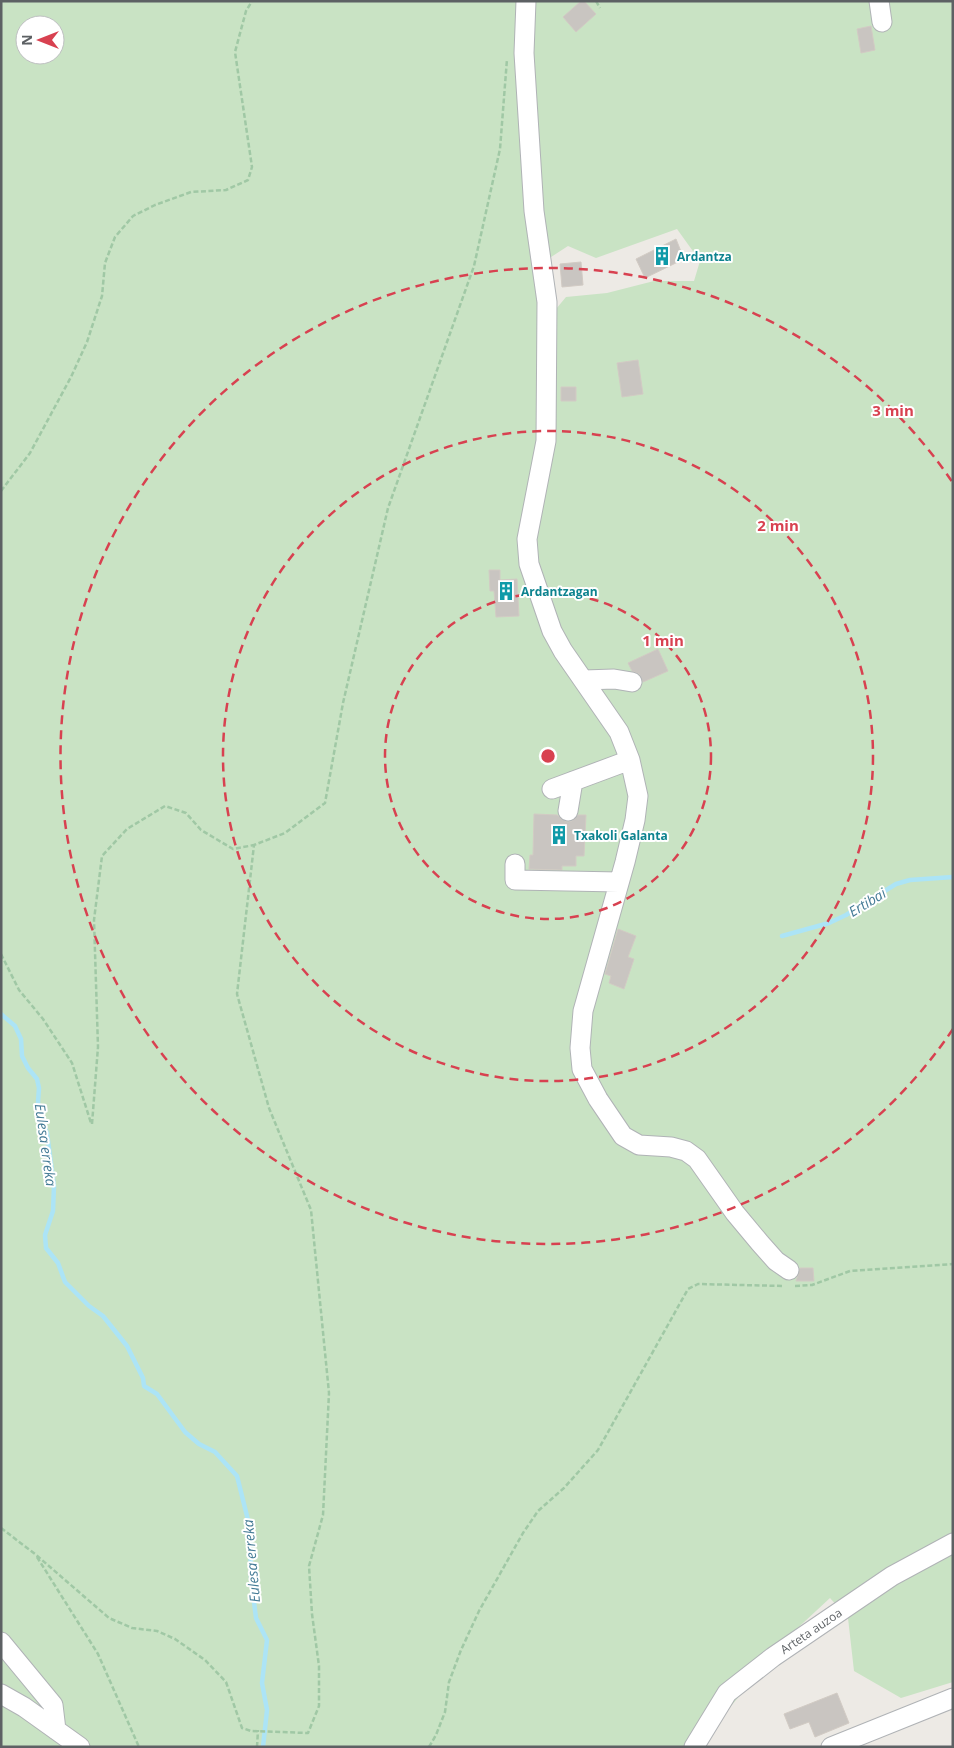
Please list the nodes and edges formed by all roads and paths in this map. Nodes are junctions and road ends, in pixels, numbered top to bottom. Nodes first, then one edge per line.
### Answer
1 (252, 1) edge
2 (526, 1) edge
3 (596, 1) edge
4 (879, 1) edge
5 (600, 8) dead end
6 (882, 22) dead end
7 (508, 54) dead end
8 (1, 491) edge
9 (584, 680) junction
10 (632, 682) dead end
11 (630, 760) junction
12 (573, 781) junction
13 (552, 789) dead end
14 (568, 811) dead end
15 (254, 845) junction
16 (515, 864) dead end
17 (619, 882) junction
18 (1, 954) edge
19 (953, 1264) edge
20 (788, 1270) dead end
21 (1, 1528) edge
22 (953, 1543) edge
23 (34, 1554) junction
24 (1, 1642) edge
25 (1, 1694) edge
26 (953, 1698) edge
27 (56, 1730) junction
28 (258, 1730) junction
29 (80, 1747) edge
30 (139, 1747) edge
31 (257, 1747) edge
32 (429, 1747) edge
33 (694, 1747) edge
34 (831, 1747) edge

1 - 8 path
2 - 9 lane
3 - 5 path
4 - 6 lane
7 - 15 path
9 - 10 lane
9 - 11 lane
11 - 12 lane
11 - 17 lane
12 - 13 lane
12 - 14 lane
15 - 18 path
15 - 28 path
16 - 17 lane
17 - 20 lane
19 - 32 path
21 - 23 path
22 - 33 lane, Arteta auzoa
23 - 28 path
23 - 30 path
24 - 27 lane
25 - 27 lane
26 - 34 lane
27 - 29 lane
28 - 31 path

